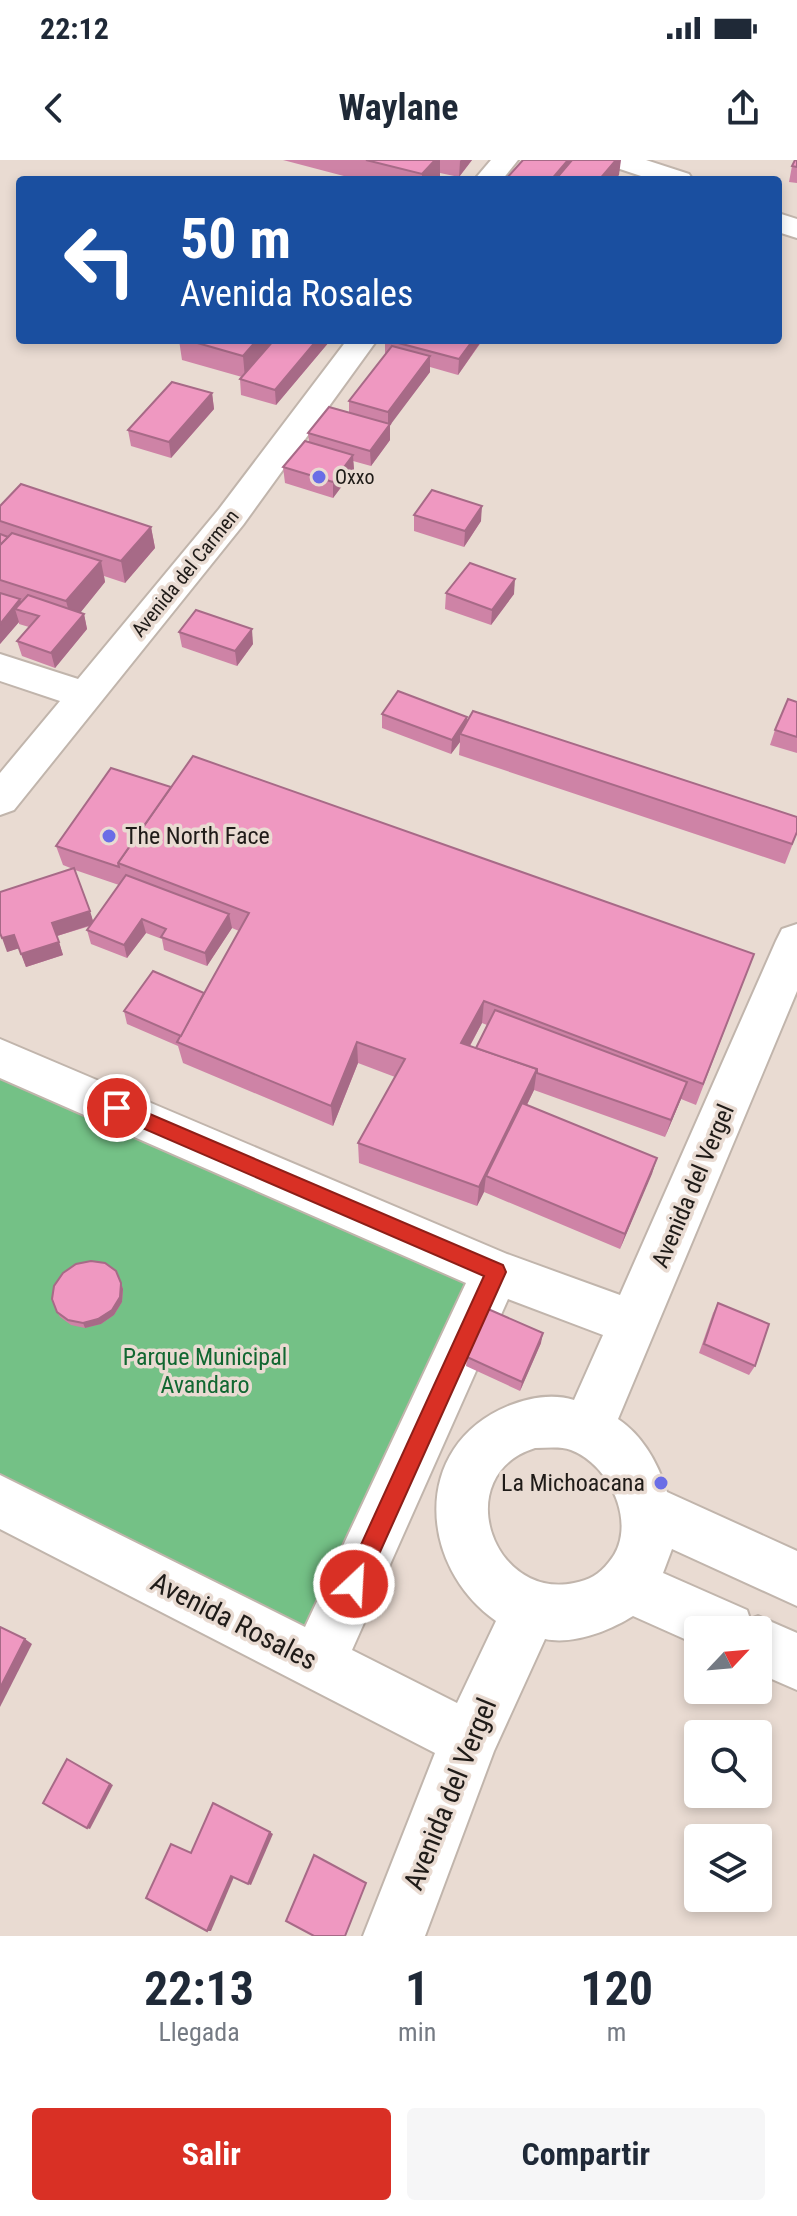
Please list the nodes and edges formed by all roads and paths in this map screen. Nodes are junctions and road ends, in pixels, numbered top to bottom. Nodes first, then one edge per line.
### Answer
1 (505, 160) edge
2 (620, 160) edge
3 (491, 176) edge
4 (667, 176) edge
5 (359, 344) edge
6 (0, 667) edge
7 (86, 696) junction
8 (0, 800) edge
9 (797, 941) edge
10 (0, 1058) edge
11 (496, 1272) junction
12 (635, 1324) junction
13 (587, 1430) junction
14 (414, 1457) junction
15 (468, 1475) junction
16 (0, 1501) edge
17 (647, 1510) junction
18 (797, 1579) edge
19 (627, 1585) junction
20 (530, 1610) junction
21 (696, 1616) edge
22 (772, 1650) edge
23 (797, 1662) edge
24 (317, 1664) junction
25 (469, 1740) junction
26 (394, 1936) edge

1 - 3 street
2 - 4 street
5 - 7 street, Avenida del Carmen
6 - 7 street
7 - 8 street, Avenida del Carmen
9 - 12 street, Avenida del Vergel
10 - 11 street
11 - 12 street
11 - 14 street
12 - 13 street, Avenida del Vergel
13 - 15 street
13 - 17 street
14 - 15 street
14 - 24 street
15 - 20 street
16 - 24 street, Avenida Rosales
17 - 18 street
17 - 19 street
19 - 20 street
19 - 21 street
20 - 25 street, Avenida del Vergel
22 - 23 street
24 - 25 street, Avenida Rosales
25 - 26 street, Avenida del Vergel

